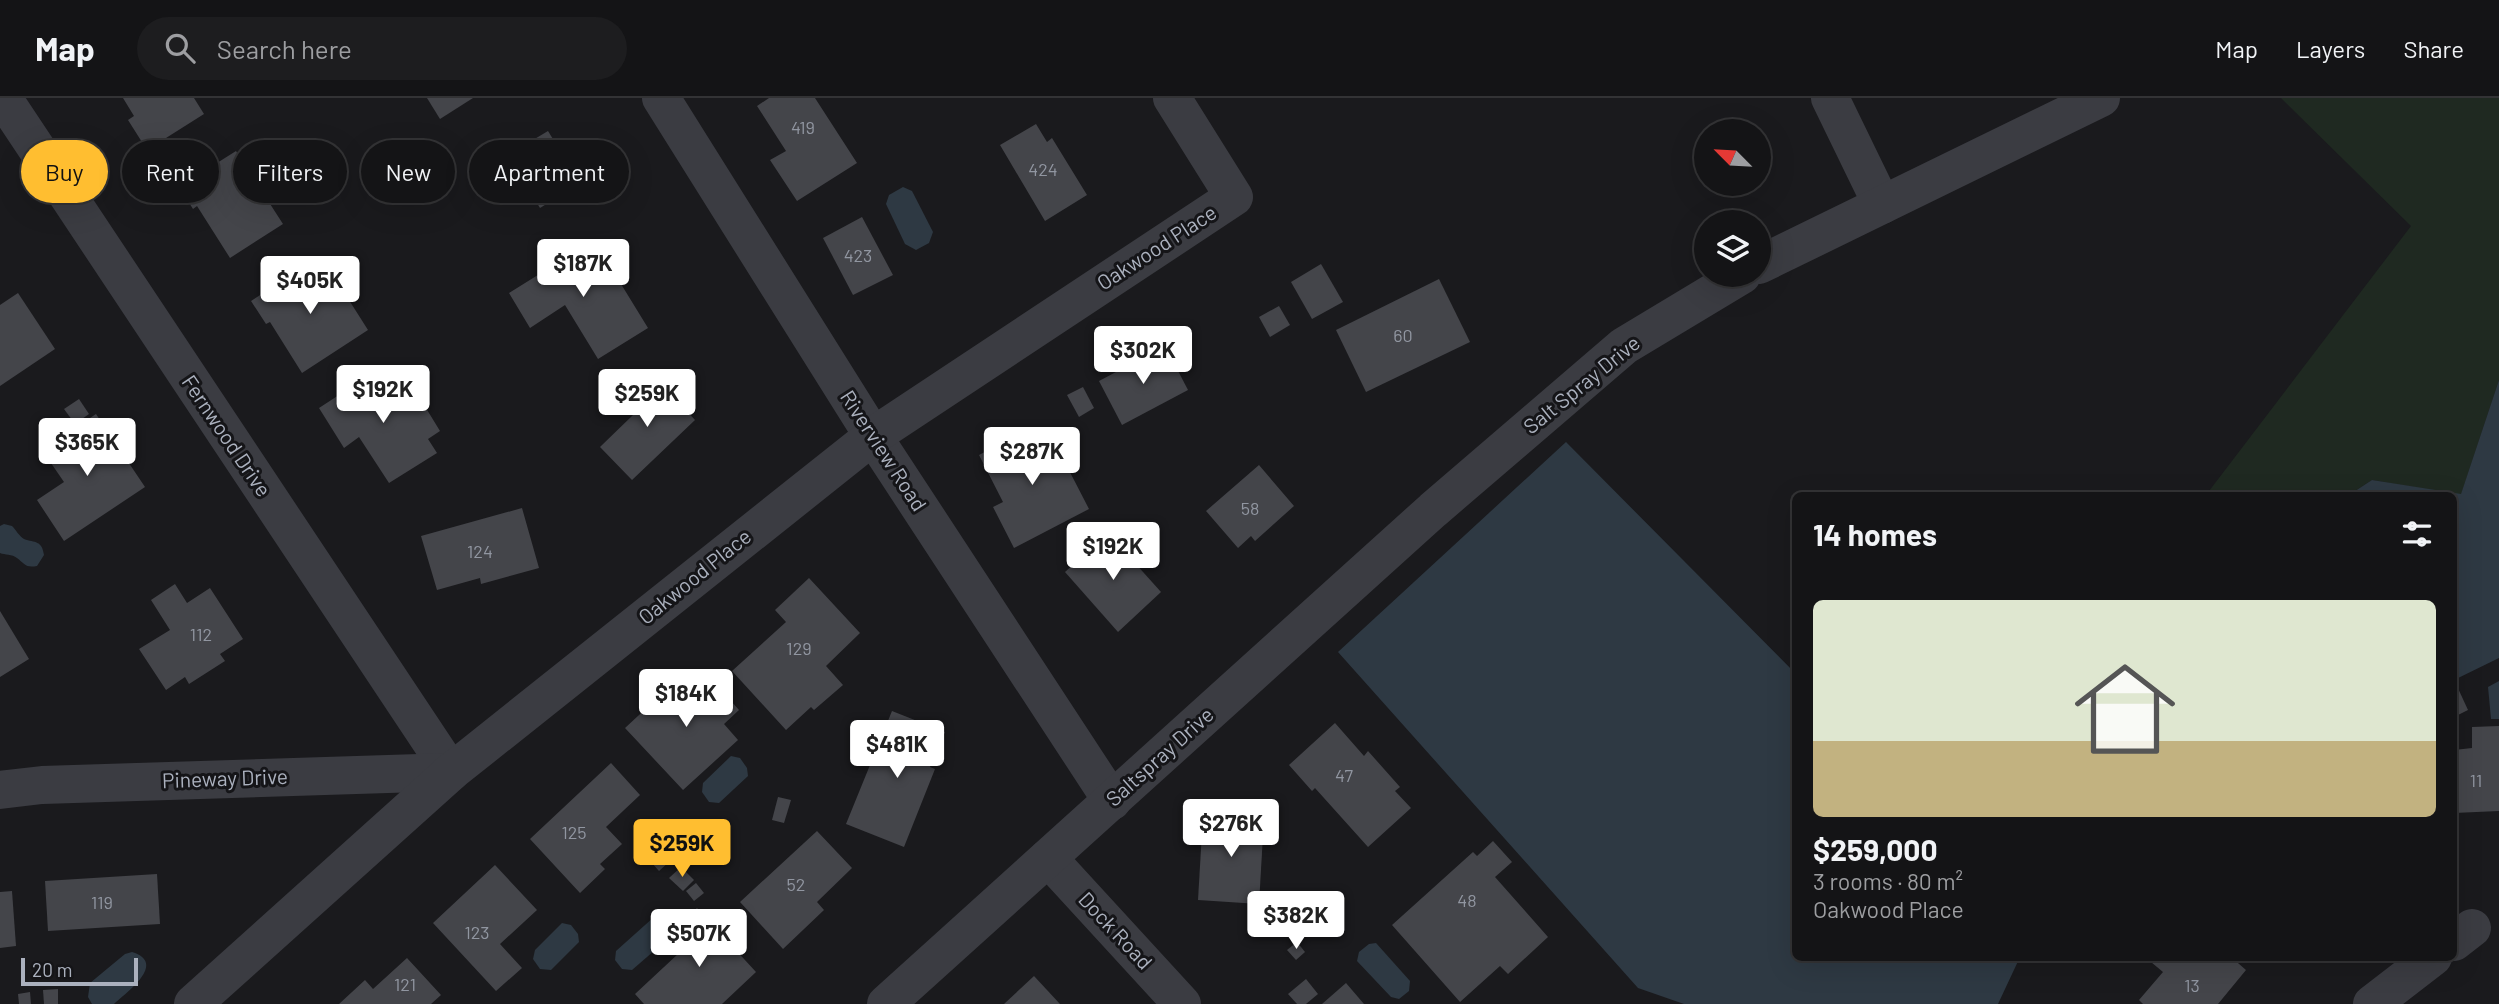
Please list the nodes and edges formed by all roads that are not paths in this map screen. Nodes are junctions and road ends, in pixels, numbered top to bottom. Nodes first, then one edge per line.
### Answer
1 (3, 98) edge
2 (661, 98) edge
3 (1172, 98) edge
4 (1830, 98) edge
5 (2101, 98) edge
6 (1882, 205) junction
7 (1771, 259) edge
8 (1722, 287) edge
9 (873, 436) junction
10 (1433, 510) joint
11 (451, 772) junction
12 (0, 790) edge
13 (1112, 801) junction
14 (1048, 858) junction
15 (2428, 961) edge
16 (193, 1004) edge
17 (886, 1004) edge
18 (1182, 1004) edge
19 (2372, 1004) edge

1 - 11 street, Fernwood Drive
2 - 9 street, Riverview Road
3 - 9 street, Oakwood Place
4 - 6 street
5 - 6 street
6 - 7 street
8 - 10 street, Salt Spray Drive
9 - 11 street, Oakwood Place
9 - 13 street, Riverview Road
10 - 13 street, Saltspray Drive
11 - 12 street, Pineway Drive
11 - 16 street, Oakwood Place
13 - 14 street, Saltspray Drive
14 - 17 street, Saltspray Drive
14 - 18 street, Dock Road
15 - 19 street

